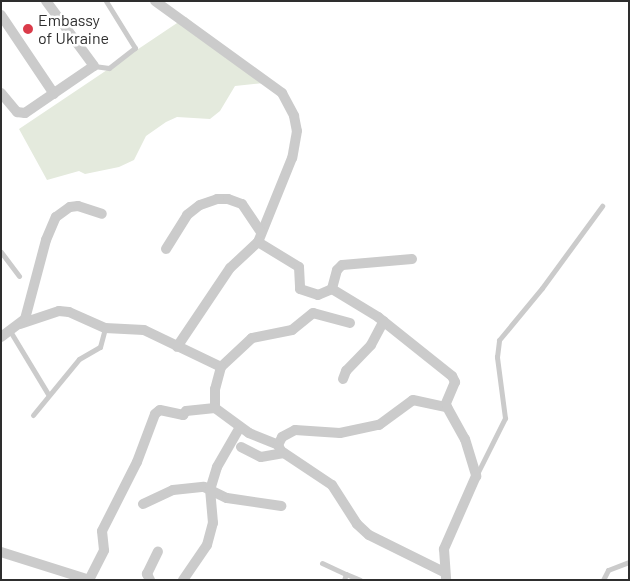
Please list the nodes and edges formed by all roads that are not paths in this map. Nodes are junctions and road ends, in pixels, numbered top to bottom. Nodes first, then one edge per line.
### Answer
1 (46, 1) edge
2 (106, 1) edge
3 (155, 1) edge
4 (1, 15) edge
5 (94, 66) junction
6 (1, 93) edge
7 (54, 94) junction
8 (602, 206) dead end
9 (102, 214) dead end
10 (260, 237) junction
11 (166, 250) dead end
12 (1, 252) edge
13 (412, 259) dead end
14 (19, 276) dead end
15 (332, 290) junction
16 (384, 321) junction
17 (350, 323) dead end
18 (20, 324) junction
19 (105, 328) junction
20 (5, 334) edge
21 (177, 347) junction
22 (222, 367) junction
23 (343, 379) dead end
24 (48, 394) junction
25 (446, 406) junction
26 (215, 408) junction
27 (33, 415) dead end
28 (240, 427) junction
29 (241, 447) dead end
30 (281, 449) junction
31 (476, 476) junction
32 (210, 490) junction
33 (143, 504) dead end
34 (281, 506) dead end
35 (158, 550) dead end
36 (1, 552) edge
37 (629, 562) edge
38 (322, 563) dead end
39 (346, 574) junction
40 (445, 576) edge
41 (90, 579) edge
42 (150, 580) edge
43 (183, 580) edge
44 (344, 580) edge
45 (360, 580) edge
46 (603, 580) edge

1 - 5 street
2 - 5 lane
3 - 10 street
4 - 7 street
5 - 7 street
6 - 7 street
8 - 31 lane
9 - 18 street
10 - 11 street
10 - 15 street
10 - 21 street
12 - 14 lane
13 - 15 street
15 - 16 street
16 - 23 street
16 - 25 street
17 - 22 street
18 - 19 street
18 - 20 street
19 - 21 street
19 - 24 lane
20 - 24 lane
21 - 22 street
22 - 26 street
24 - 27 lane
25 - 30 street
25 - 31 street
26 - 28 street
26 - 41 street
28 - 30 street
28 - 32 street
29 - 30 street
30 - 40 street
31 - 40 street
32 - 33 street
32 - 34 street
32 - 43 street
35 - 42 street
36 - 41 street
37 - 46 lane
38 - 39 lane
39 - 44 lane
39 - 45 lane

